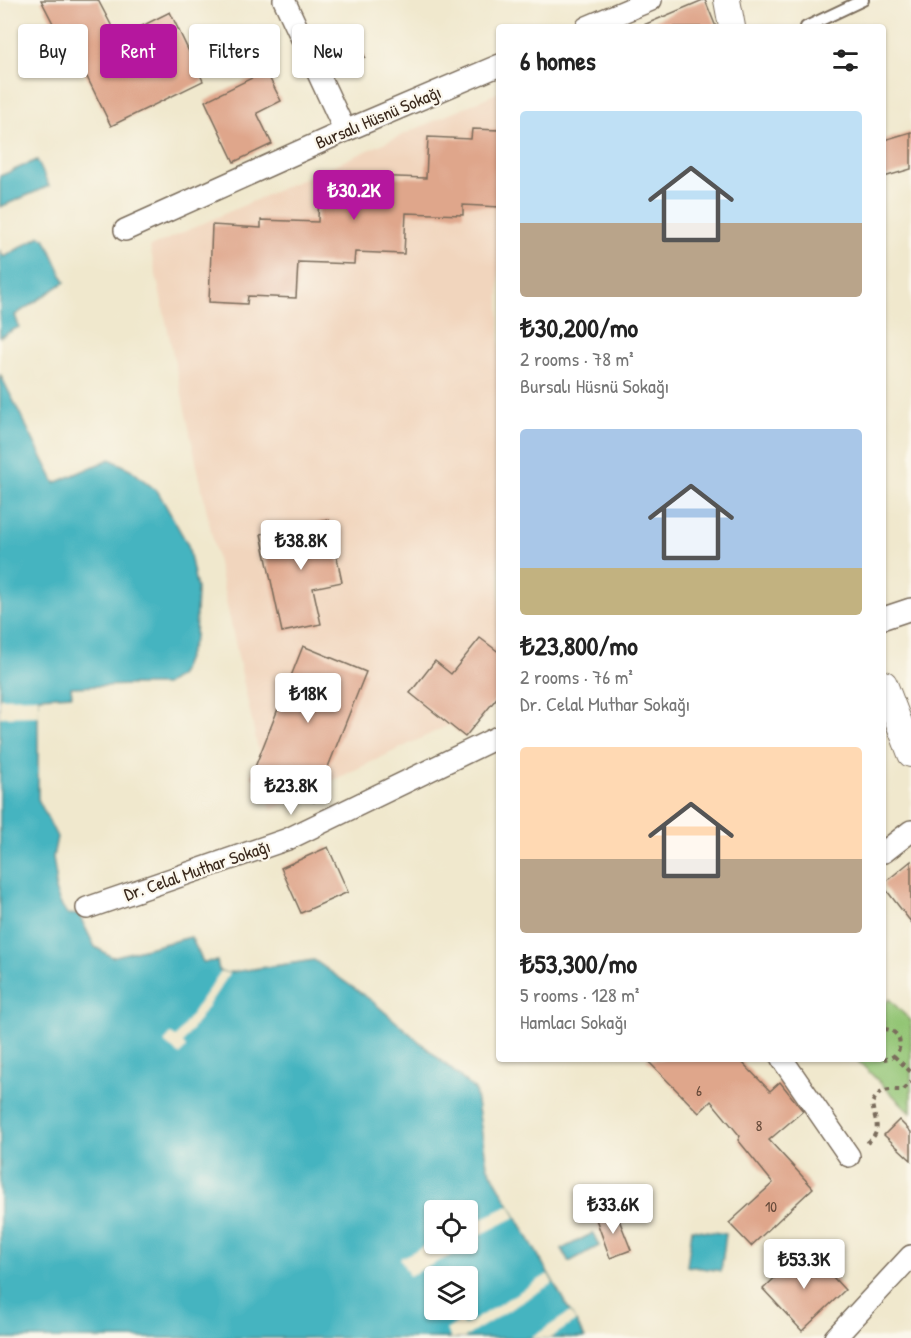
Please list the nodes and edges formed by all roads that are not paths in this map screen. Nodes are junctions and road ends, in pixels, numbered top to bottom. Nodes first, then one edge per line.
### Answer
1 (284, 0) edge
2 (651, 0) edge
3 (727, 0) edge
4 (864, 0) edge
5 (594, 24) edge
6 (731, 24) edge
7 (812, 24) edge
8 (496, 66) edge
9 (345, 131) junction
10 (125, 230) dead end
11 (911, 609) edge
12 (886, 617) edge
13 (886, 689) edge
14 (496, 738) edge
15 (911, 754) edge
16 (911, 831) edge
17 (886, 850) edge
18 (87, 908) dead end
19 (784, 1062) edge
20 (849, 1156) road end
21 (911, 1256) edge
22 (836, 1338) edge

1 - 9 street
2 - 5 street
3 - 6 street
4 - 7 lane
8 - 9 street, Bursalı Hüsnü Sokağı
9 - 10 street, Bursalı Hüsnü Sokağı
11 - 12 street
13 - 15 street
14 - 18 street, Dr. Celal Muthar Sokağı
16 - 17 street
19 - 20 street
21 - 22 street

